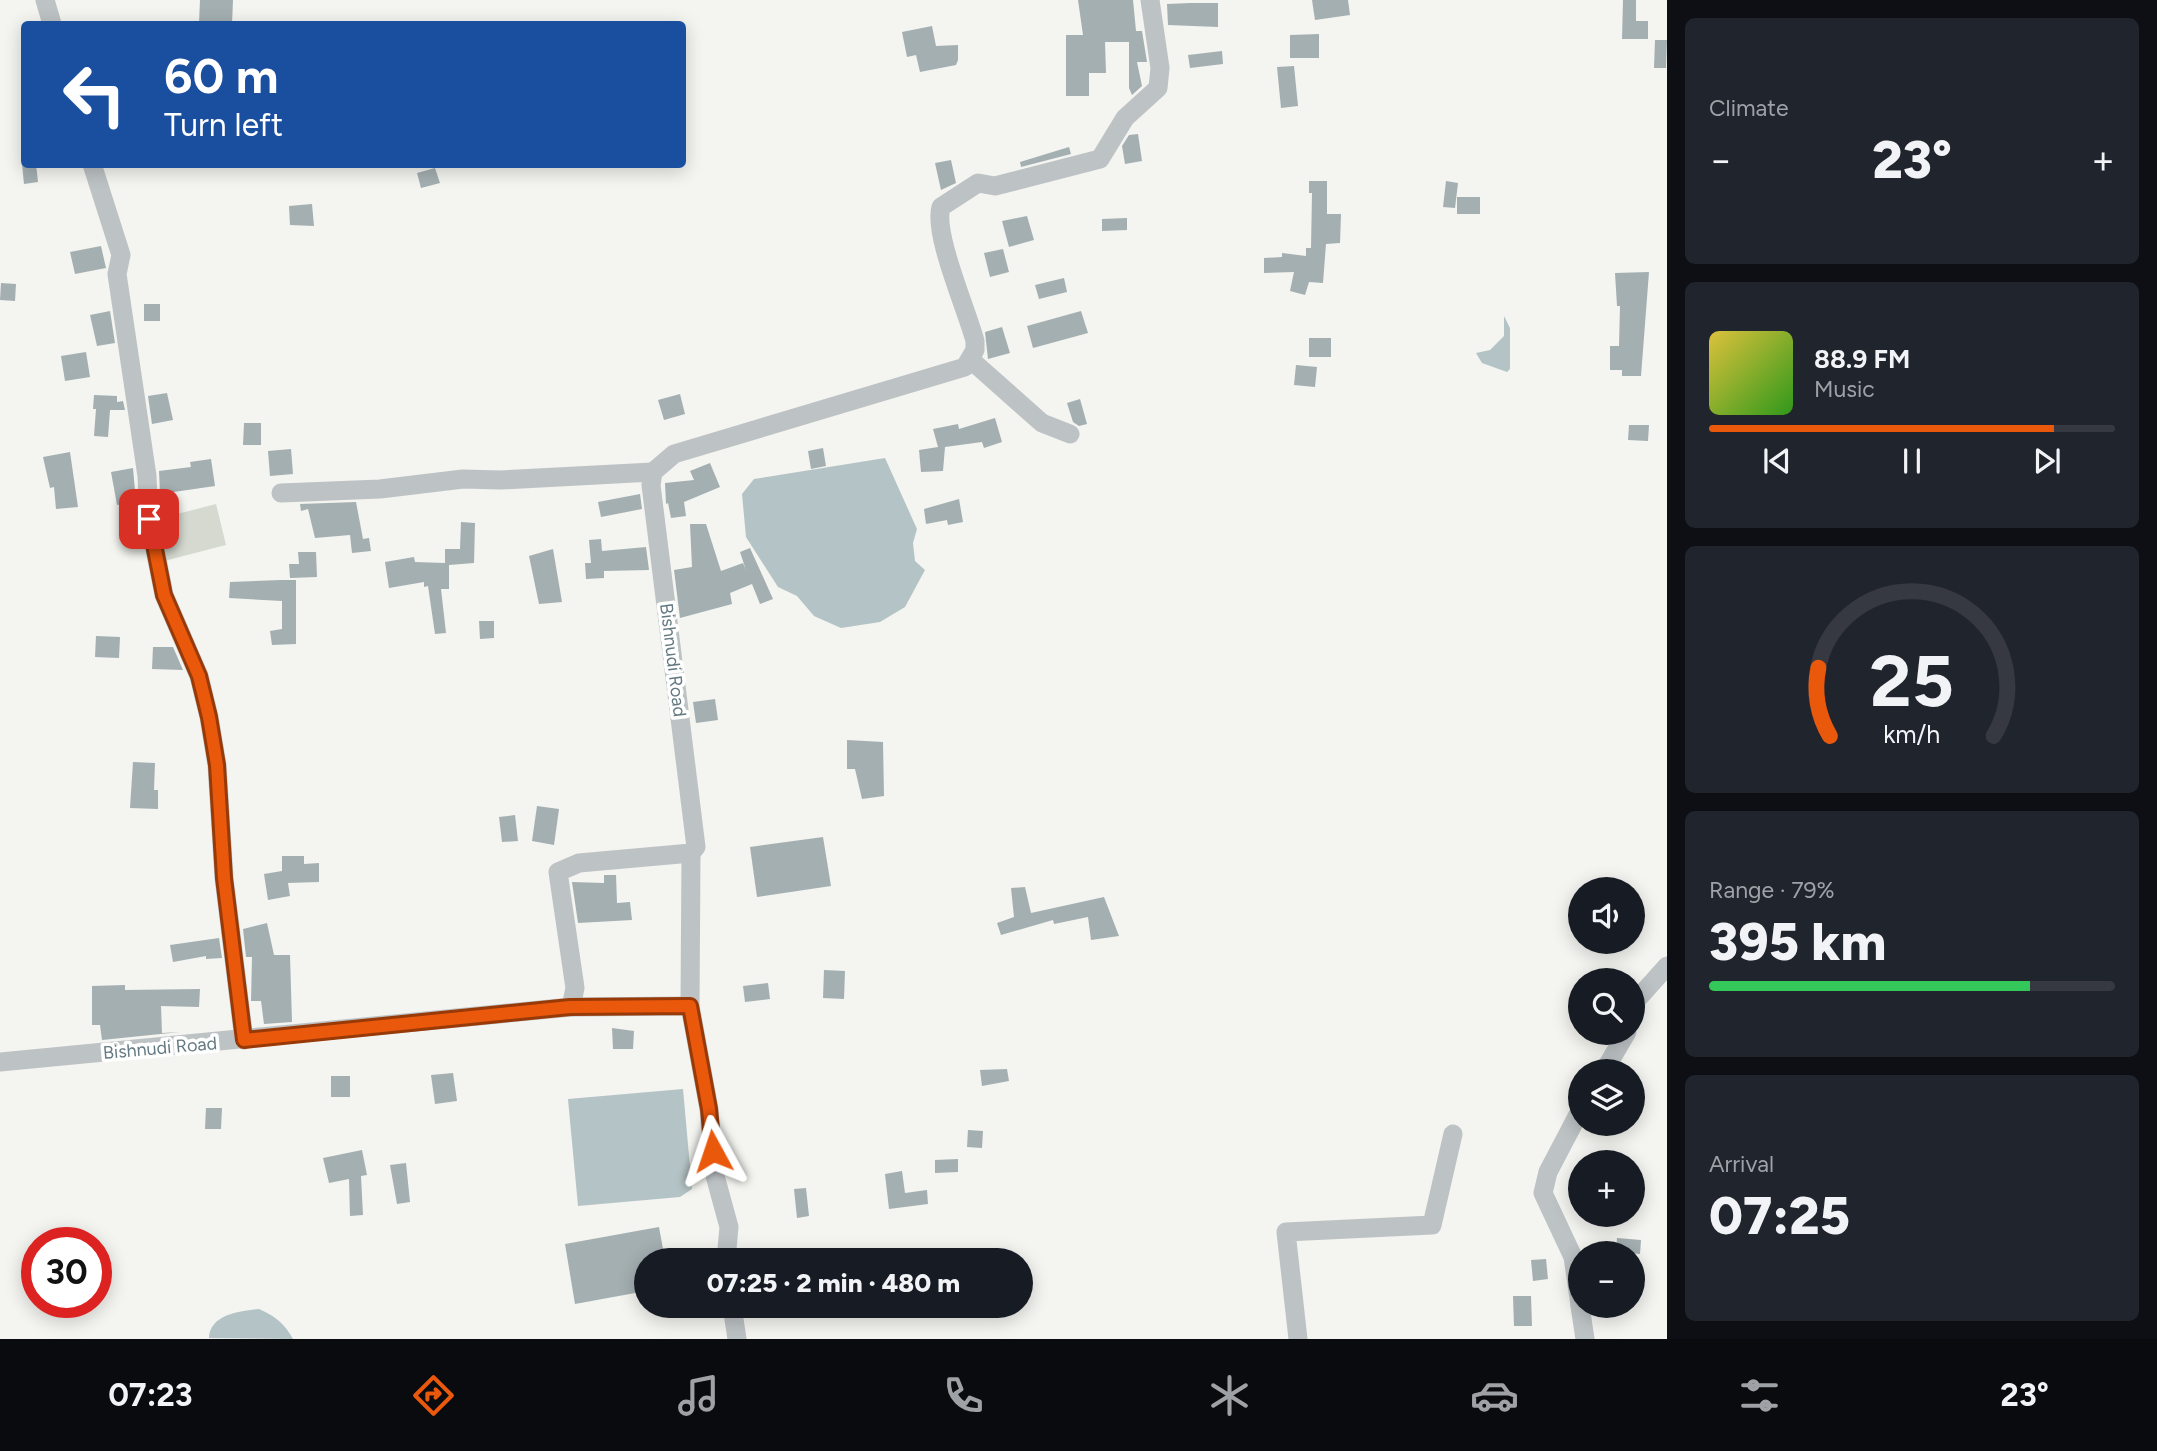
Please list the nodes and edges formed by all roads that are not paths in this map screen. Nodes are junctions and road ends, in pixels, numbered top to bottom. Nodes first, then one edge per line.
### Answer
1 (45, 0) edge
2 (1150, 0) edge
3 (51, 21) edge
4 (93, 168) edge
5 (971, 360) junction
6 (1070, 435) dead end
7 (653, 472) junction
8 (281, 492) dead end
9 (691, 853) junction
10 (1667, 967) edge
11 (1645, 991) edge
12 (690, 1006) junction
13 (570, 1007) junction
14 (244, 1040) junction
15 (0, 1062) edge
16 (1453, 1134) dead end
17 (1568, 1134) edge
18 (1568, 1246) edge
19 (727, 1248) edge
20 (734, 1318) edge
21 (1582, 1318) edge
22 (737, 1339) edge
23 (1298, 1339) edge
24 (1586, 1339) edge

1 - 3 street
2 - 5 street
4 - 14 street
5 - 6 street
5 - 7 street
7 - 8 street
7 - 9 street, Bishnudi Road
9 - 12 street, Bishnudi Road
9 - 13 street
10 - 11 street
12 - 13 street, Bishnudi Road
12 - 19 street, Bishnudi Road
13 - 14 street, Bishnudi Road
14 - 15 street, Bishnudi Road
16 - 23 street
17 - 18 street
20 - 22 street
21 - 24 street

